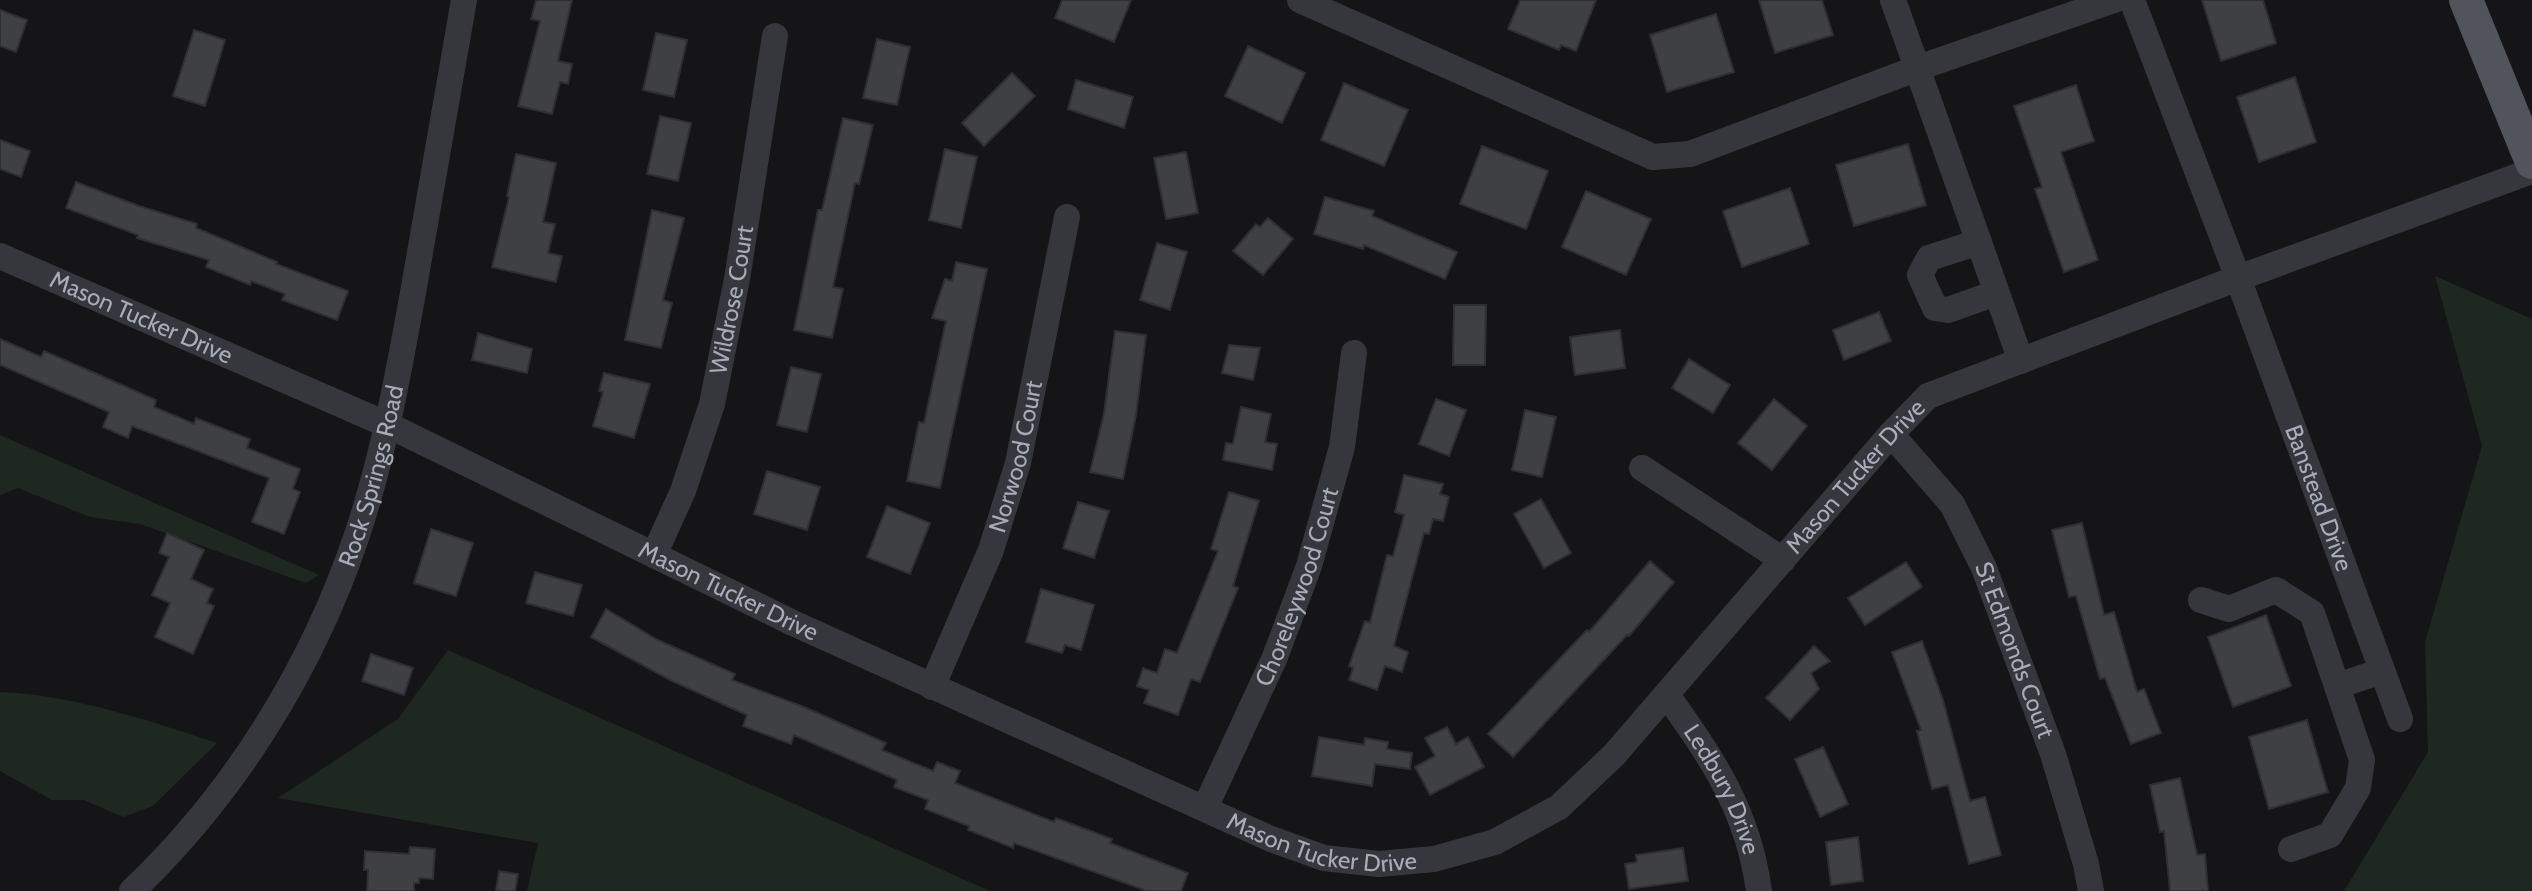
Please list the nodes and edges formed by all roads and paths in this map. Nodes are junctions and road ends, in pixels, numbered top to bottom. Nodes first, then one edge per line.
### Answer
1 (464, 0) edge
2 (1893, 0) edge
3 (2114, 0) edge
4 (2132, 0) edge
5 (2466, 0) edge
6 (1312, 2) edge
7 (775, 36) dead end
8 (1918, 68) junction
9 (2532, 162) edge
10 (2532, 171) edge
11 (1067, 217) dead end
12 (1979, 242) junction
13 (0, 256) edge
14 (2238, 278) junction
15 (1996, 293) junction
16 (1354, 353) dead end
17 (2021, 361) junction
18 (388, 425) junction
19 (1891, 434) junction
20 (1642, 468) dead end
21 (654, 555) junction
22 (1783, 560) junction
23 (2201, 600) dead end
24 (2382, 671) junction
25 (2337, 686) junction
26 (932, 687) junction
27 (1667, 695) junction
28 (2400, 719) dead end
29 (1205, 808) junction
30 (2291, 849) dead end
31 (132, 891) edge
32 (1759, 891) edge
33 (2091, 891) edge

1 - 18 street, Rock Springs Road
2 - 8 street
3 - 8 street
4 - 14 street, Banstead Drive
5 - 9 main road
6 - 8 street
7 - 21 street, Wildrose Court
8 - 12 street
10 - 14 street, Mason Tucker Drive
11 - 26 street, Norwood Court
12 - 15 street
12 - 15 street
13 - 18 street, Mason Tucker Drive
14 - 17 street, Mason Tucker Drive
14 - 24 street, Banstead Drive
15 - 17 street
16 - 29 street, Choreleywood Court
17 - 19 street, Mason Tucker Drive
18 - 21 street, Mason Tucker Drive
18 - 31 street, Rock Springs Road
19 - 22 street, Mason Tucker Drive
19 - 33 street, St Edmonds Court
20 - 22 street
21 - 26 street, Mason Tucker Drive
22 - 27 street, Mason Tucker Drive
23 - 25 street
24 - 25 street
24 - 28 street, Banstead Drive
25 - 30 street
26 - 29 street, Mason Tucker Drive
27 - 29 street, Mason Tucker Drive
27 - 32 street, Ledbury Drive

